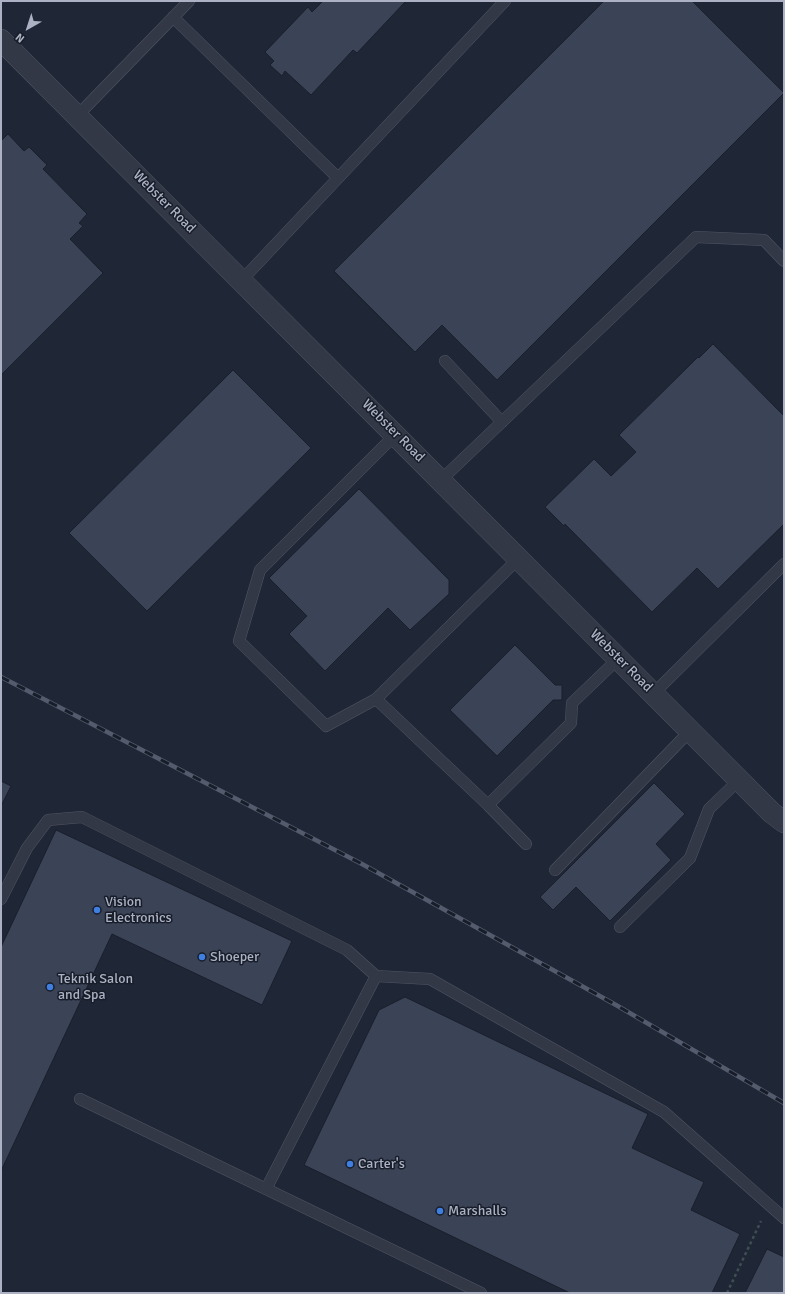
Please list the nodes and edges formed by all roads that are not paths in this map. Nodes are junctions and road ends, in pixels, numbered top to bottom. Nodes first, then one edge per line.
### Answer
1 (189, 1) edge
2 (506, 1) edge
3 (173, 17) junction
4 (1, 40) edge
5 (77, 116) junction
6 (338, 178) junction
7 (784, 261) edge
8 (242, 280) junction
9 (445, 361) dead end
10 (502, 422) junction
11 (396, 434) junction
12 (442, 480) junction
13 (519, 558) junction
14 (784, 564) edge
15 (618, 658) junction
16 (654, 693) junction
17 (376, 699) junction
18 (691, 730) junction
19 (739, 780) junction
20 (488, 805) junction
21 (784, 822) edge
22 (526, 844) dead end
23 (555, 870) dead end
24 (1, 899) edge
25 (620, 927) dead end
26 (376, 976) junction
27 (80, 1099) dead end
28 (266, 1189) junction
29 (784, 1218) edge
30 (481, 1293) edge

1 - 3 lane
2 - 6 lane
3 - 5 lane
3 - 6 lane
4 - 5 street, Webster Road
5 - 8 street, Webster Road
6 - 8 lane
7 - 10 lane
8 - 11 street, Webster Road
9 - 10 lane
10 - 12 lane
11 - 12 street, Webster Road
11 - 17 lane
12 - 13 street, Webster Road
13 - 15 street, Webster Road
13 - 17 lane
14 - 16 lane
15 - 16 street, Webster Road
15 - 20 lane
16 - 18 street, Webster Road
17 - 20 lane
18 - 19 street, Webster Road
18 - 23 lane
19 - 21 street, Webster Road
19 - 25 lane
20 - 22 lane
24 - 26 lane
26 - 28 lane
26 - 29 lane
27 - 28 lane
28 - 30 lane

